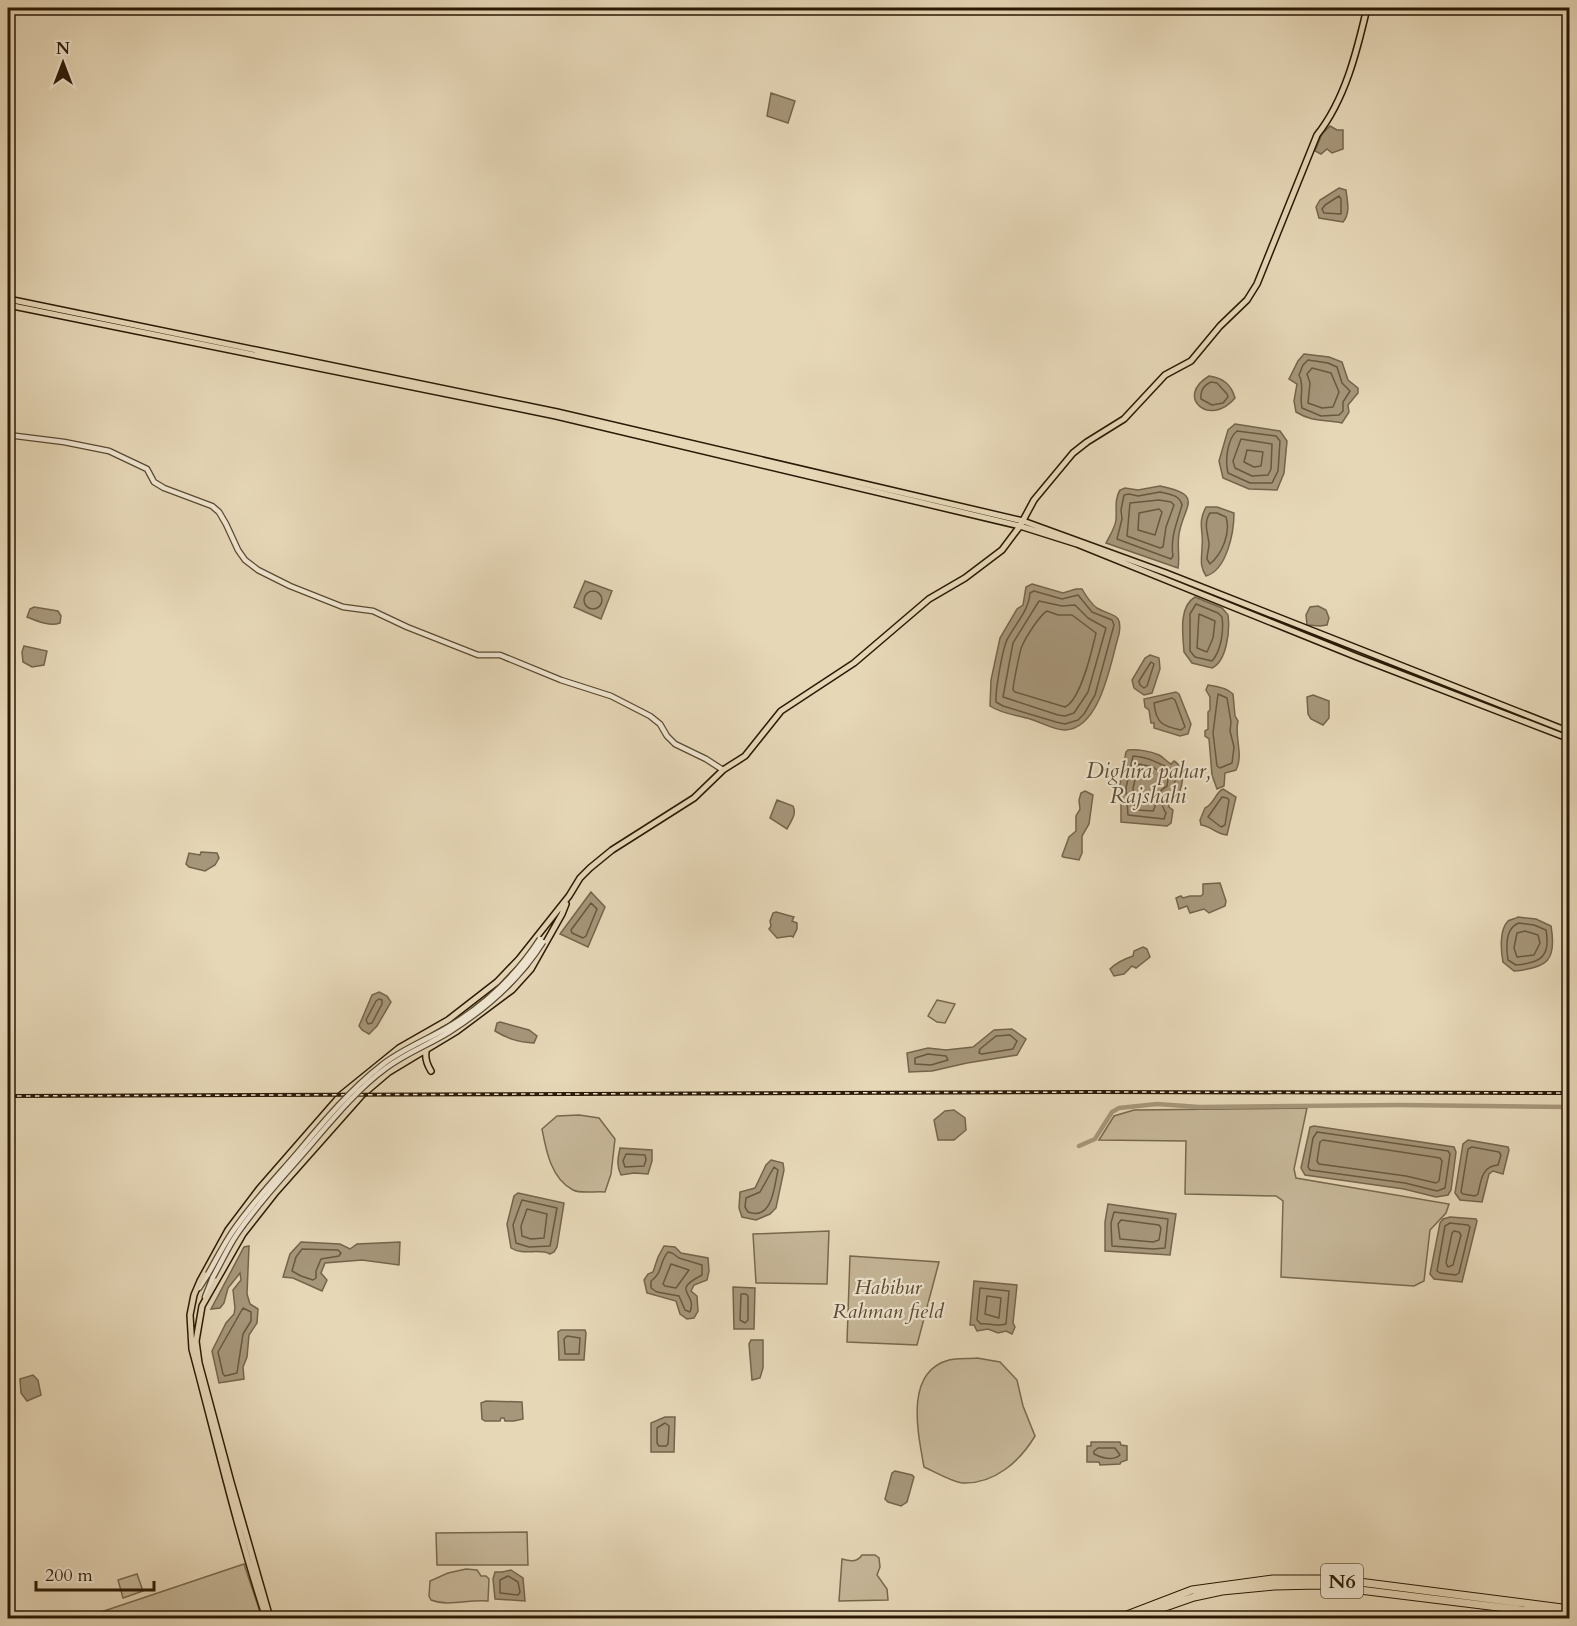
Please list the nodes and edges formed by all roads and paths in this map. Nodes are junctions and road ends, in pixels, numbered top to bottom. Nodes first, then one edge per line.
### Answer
1 (1366, 8) edge
2 (8, 299) edge
3 (8, 305) edge
4 (8, 435) edge
5 (1022, 523) junction
6 (1569, 732) edge
7 (1569, 739) edge
8 (723, 770) junction
9 (569, 896) junction
10 (547, 925) junction
11 (553, 930) junction
12 (542, 940) junction
13 (427, 1047) junction
14 (431, 1071) dead end
15 (210, 1276) junction
16 (194, 1295) junction
17 (202, 1306) junction
18 (1569, 1609) edge
19 (1569, 1616) edge
20 (268, 1618) edge
21 (1119, 1618) edge
22 (1134, 1618) edge

1 - 5 main road
2 - 5 main road
3 - 5 main road
4 - 8 street
5 - 6 main road
5 - 7 main road
5 - 8 main road
8 - 9 main road
9 - 10 main road
9 - 11 main road
10 - 12 street
10 - 16 main road
11 - 12 street
11 - 13 main road
12 - 15 street, bridge
13 - 14 main road
13 - 17 main road
15 - 16 street
15 - 17 street
16 - 20 main road
17 - 20 main road
18 - 21 highway, N6
19 - 22 highway, N6

